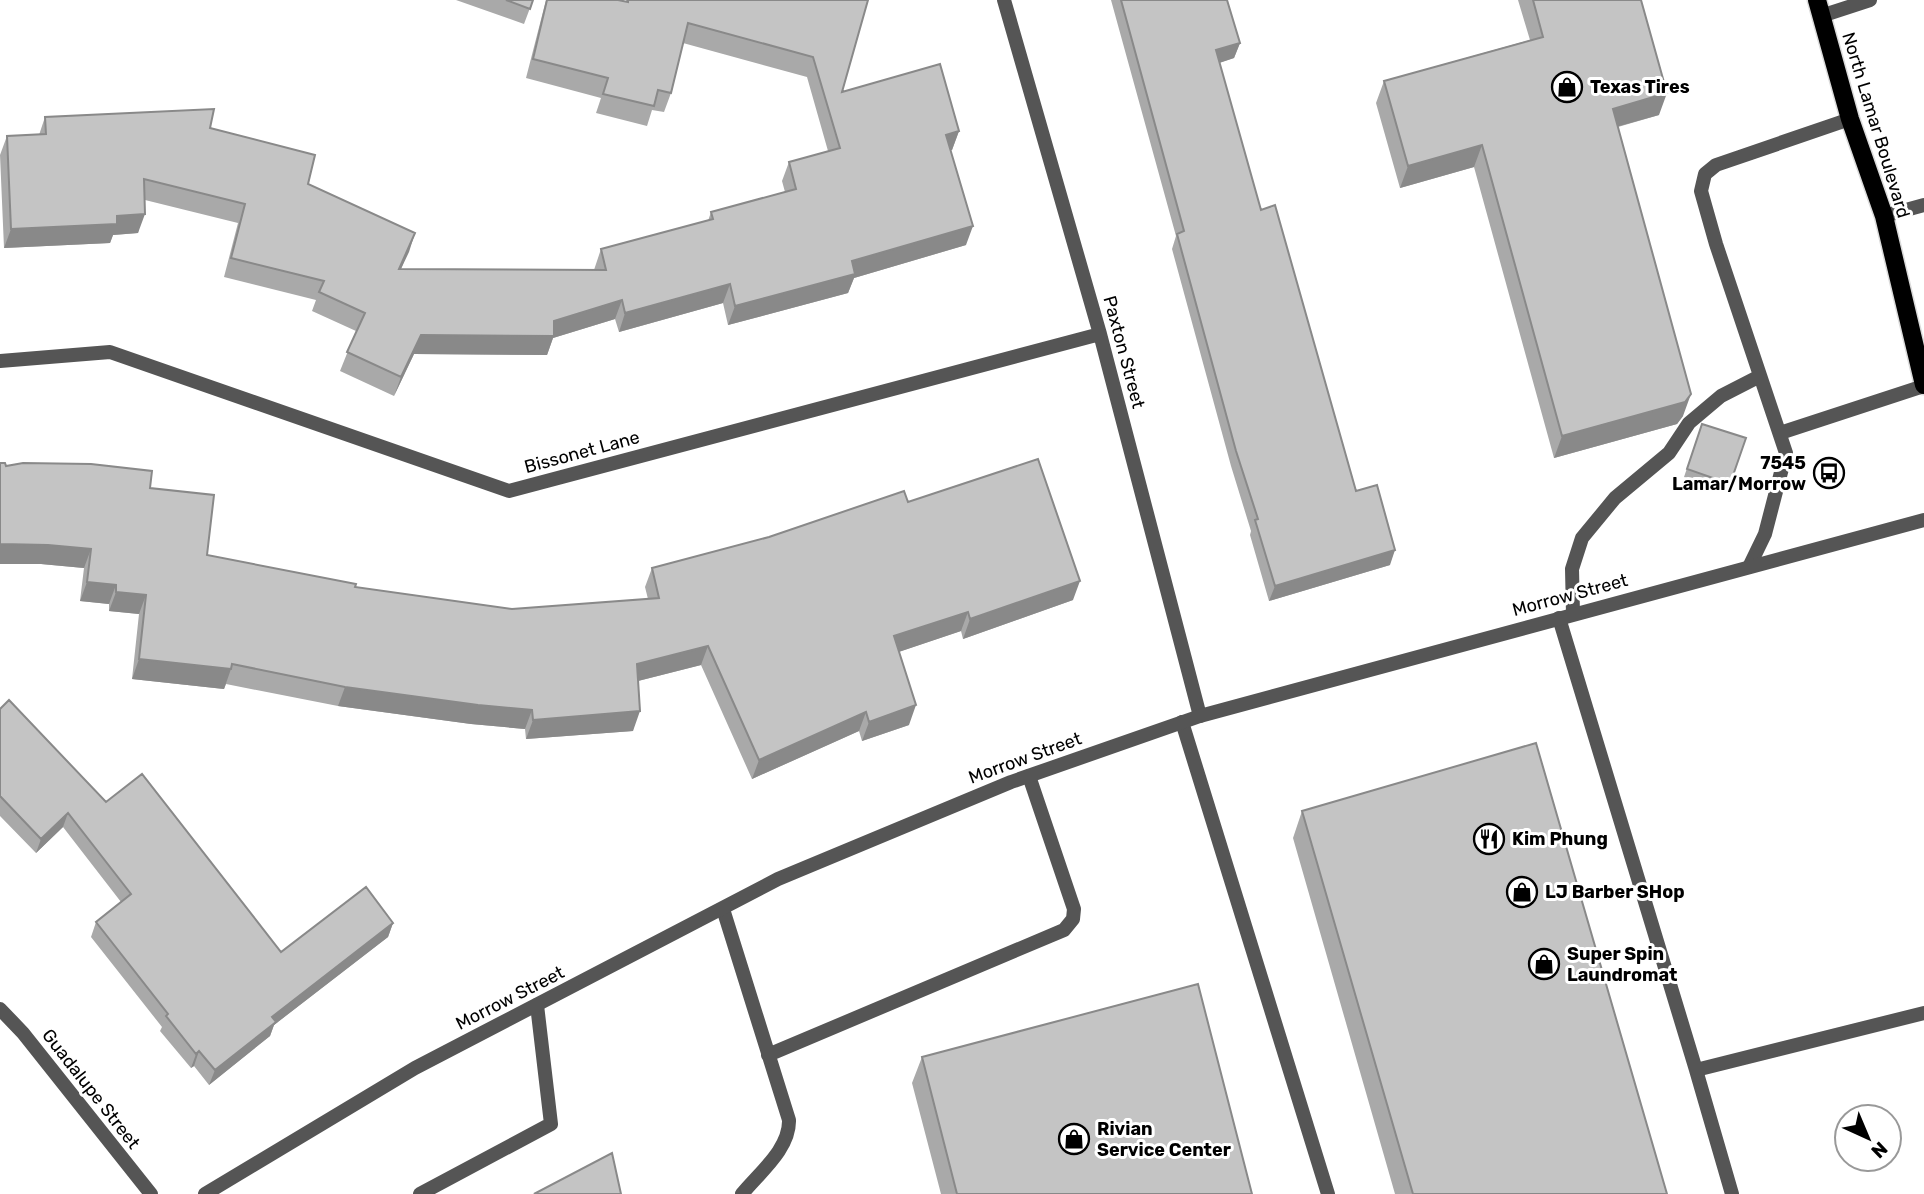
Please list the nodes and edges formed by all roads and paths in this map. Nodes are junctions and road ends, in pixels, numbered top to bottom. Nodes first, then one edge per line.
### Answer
1 (1004, 0) edge
2 (1870, 0) edge
3 (1819, 8) edge
4 (1850, 119) junction
5 (1924, 205) edge
6 (1884, 216) junction
7 (1100, 334) junction
8 (0, 361) edge
9 (1760, 376) junction
10 (1924, 386) edge
11 (1780, 433) junction
12 (1924, 520) edge
13 (1749, 567) junction
14 (1566, 616) junction
15 (1200, 716) junction
16 (1182, 722) junction
17 (1029, 776) junction
18 (723, 909) junction
19 (537, 1005) junction
20 (0, 1009) edge
21 (1924, 1013) edge
22 (768, 1055) junction
23 (1696, 1070) junction
24 (151, 1194) edge
25 (205, 1194) edge
26 (420, 1194) edge
27 (741, 1194) edge
28 (1328, 1194) edge
29 (1732, 1194) edge

1 - 7 street, Paxton Street
2 - 3 street
3 - 4 main road, North Lamar Boulevard
4 - 6 main road, North Lamar Boulevard
4 - 9 street
5 - 6 street
6 - 10 main road, North Lamar Boulevard
7 - 8 street, Bissonet Lane
7 - 15 street, Paxton Street
9 - 11 street
9 - 14 street
10 - 11 street
11 - 13 street
12 - 13 street, Morrow Street
13 - 14 street, Morrow Street
14 - 15 street, Morrow Street
14 - 23 street
15 - 16 street, Morrow Street
16 - 17 street, Morrow Street
16 - 28 street
17 - 18 street, Morrow Street
17 - 22 street
18 - 19 street, Morrow Street
18 - 22 street
19 - 25 street, Morrow Street
19 - 26 street
20 - 24 street, Guadalupe Street
21 - 23 street
22 - 27 street
23 - 29 street

